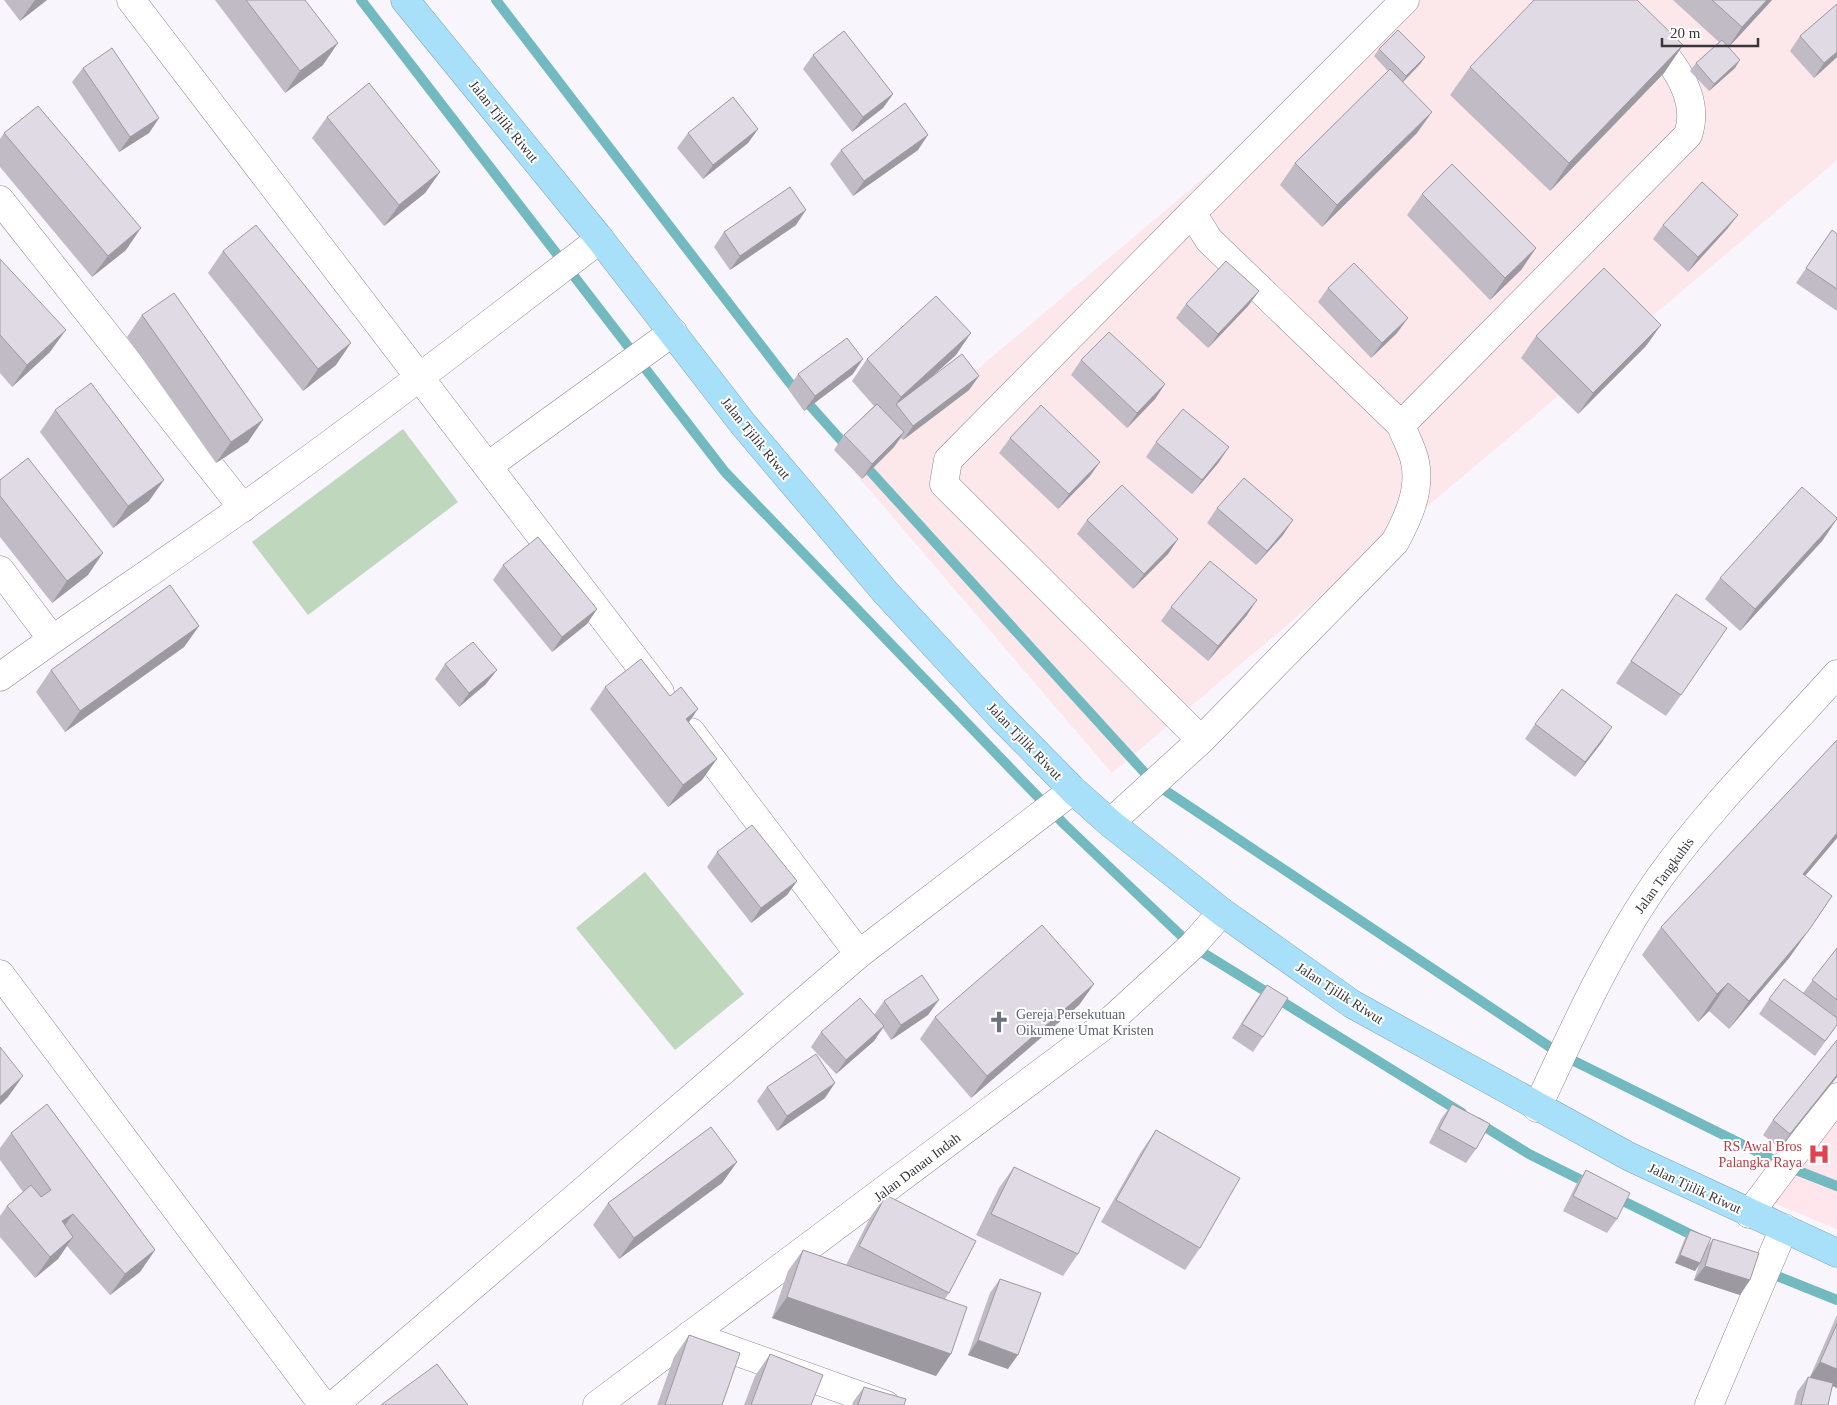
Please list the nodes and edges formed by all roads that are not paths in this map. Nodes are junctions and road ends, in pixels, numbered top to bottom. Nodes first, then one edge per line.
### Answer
1 (131, 0) edge
2 (405, 0) edge
3 (1405, 0) edge
4 (1614, 0) edge
5 (0, 200) edge
6 (1192, 213) junction
7 (600, 239) junction
8 (672, 332) junction
9 (420, 375) junction
10 (1401, 425) junction
11 (488, 466) junction
12 (243, 508) junction
13 (0, 570) edge
14 (52, 639) junction
15 (1837, 674) edge
16 (0, 677) edge
17 (1201, 740) junction
18 (1073, 790) junction
19 (1110, 823) junction
20 (1222, 912) junction
21 (859, 954) junction
22 (0, 974) edge
23 (1837, 1097) edge
24 (1537, 1108) junction
25 (1750, 1214) junction
26 (1784, 1228) junction
27 (1837, 1253) edge
28 (690, 1335) junction
29 (323, 1405) edge
30 (334, 1405) edge
31 (597, 1405) edge
32 (886, 1405) edge
33 (1709, 1405) edge

1 - 9 street
2 - 7 highway, Jalan Tjilik Riwut
3 - 6 street
4 - 10 street
5 - 12 street
6 - 10 street
6 - 17 street
7 - 8 highway, Jalan Tjilik Riwut
7 - 9 street
8 - 11 street
8 - 18 highway, Jalan Tjilik Riwut
9 - 11 street
9 - 12 street
10 - 17 street
11 - 21 street
12 - 14 street
13 - 14 street
14 - 16 street
15 - 24 street, Jalan Tangkuhis
17 - 19 street
18 - 19 highway, Jalan Tjilik Riwut
18 - 21 street
19 - 20 highway, Jalan Tjilik Riwut
20 - 24 highway, Jalan Tjilik Riwut
20 - 28 street, Jalan Danau Indah
21 - 30 street
22 - 29 street
23 - 25 street
24 - 25 highway, Jalan Tjilik Riwut
25 - 26 highway, Jalan Tjilik Riwut
26 - 27 highway, Jalan Tjilik Riwut
26 - 33 street
28 - 31 street, Jalan Danau Indah
28 - 32 street

